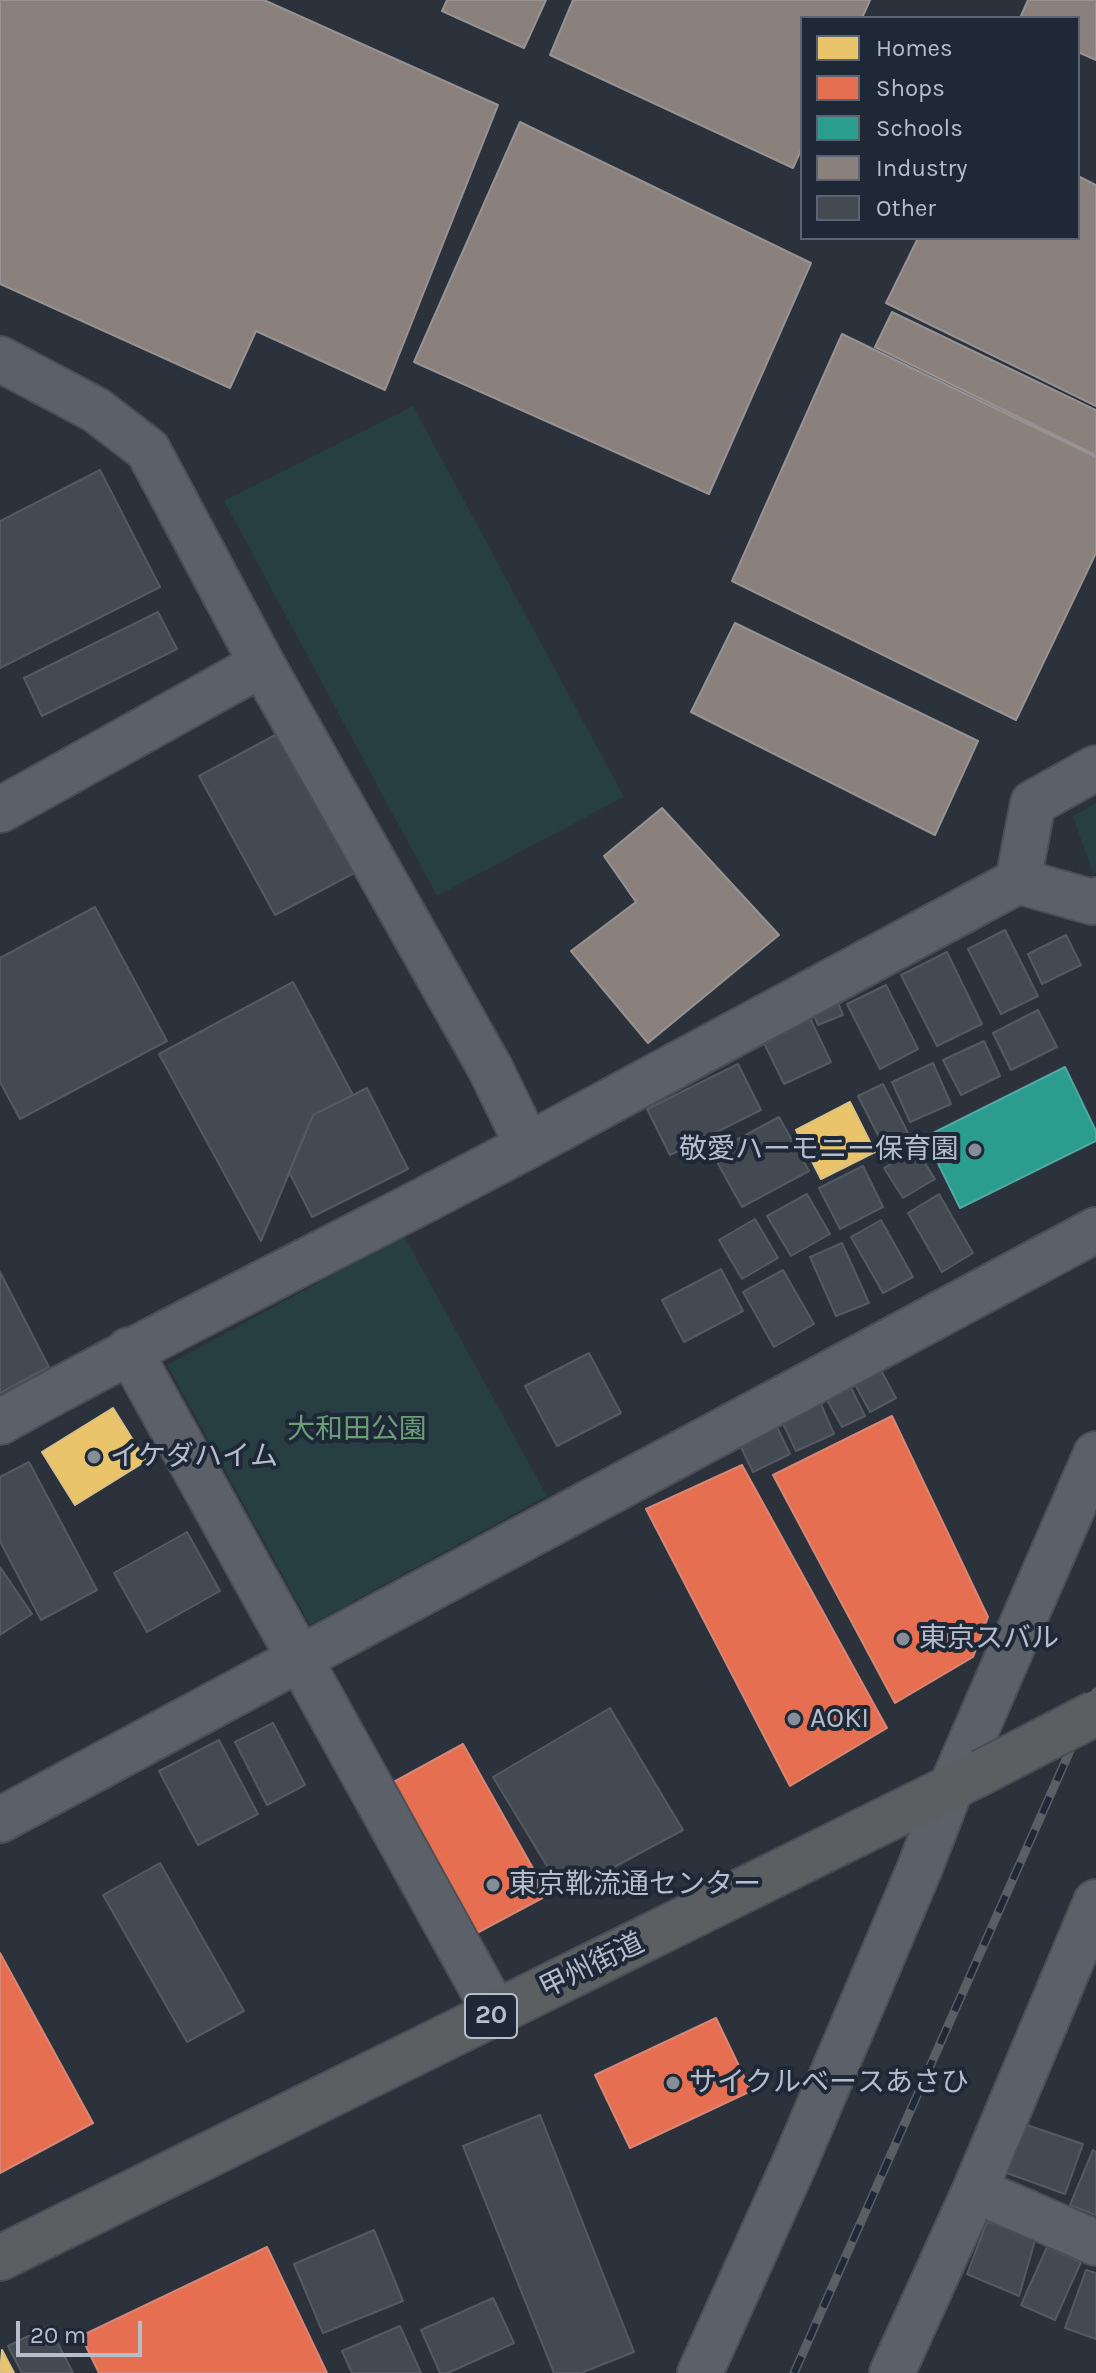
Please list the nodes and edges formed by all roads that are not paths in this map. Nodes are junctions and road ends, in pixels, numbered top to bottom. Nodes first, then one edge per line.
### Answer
1 (0, 359) edge
2 (262, 664) junction
3 (1096, 768) edge
4 (0, 810) edge
5 (1018, 881) junction
6 (1096, 900) edge
7 (528, 1146) junction
8 (1096, 1230) edge
9 (129, 1350) junction
10 (0, 1422) edge
11 (1096, 1454) edge
12 (300, 1657) junction
13 (1096, 1713) edge
14 (966, 1781) junction
15 (0, 1820) edge
16 (1096, 1902) edge
17 (496, 2014) junction
18 (975, 2190) junction
19 (1096, 2243) edge
20 (0, 2258) edge
21 (700, 2373) edge
22 (892, 2373) edge

1 - 2 street
2 - 4 street
2 - 7 street
3 - 5 street
5 - 6 street
5 - 7 street
7 - 9 street
8 - 12 street
9 - 10 street
9 - 12 street
11 - 14 street
12 - 15 street
12 - 17 street
13 - 14 highway, 甲州街道 / 20, bridge
14 - 17 highway, 甲州街道 / 20
14 - 21 street
16 - 18 street
17 - 20 highway, 甲州街道 / 20
18 - 19 street
18 - 22 street

